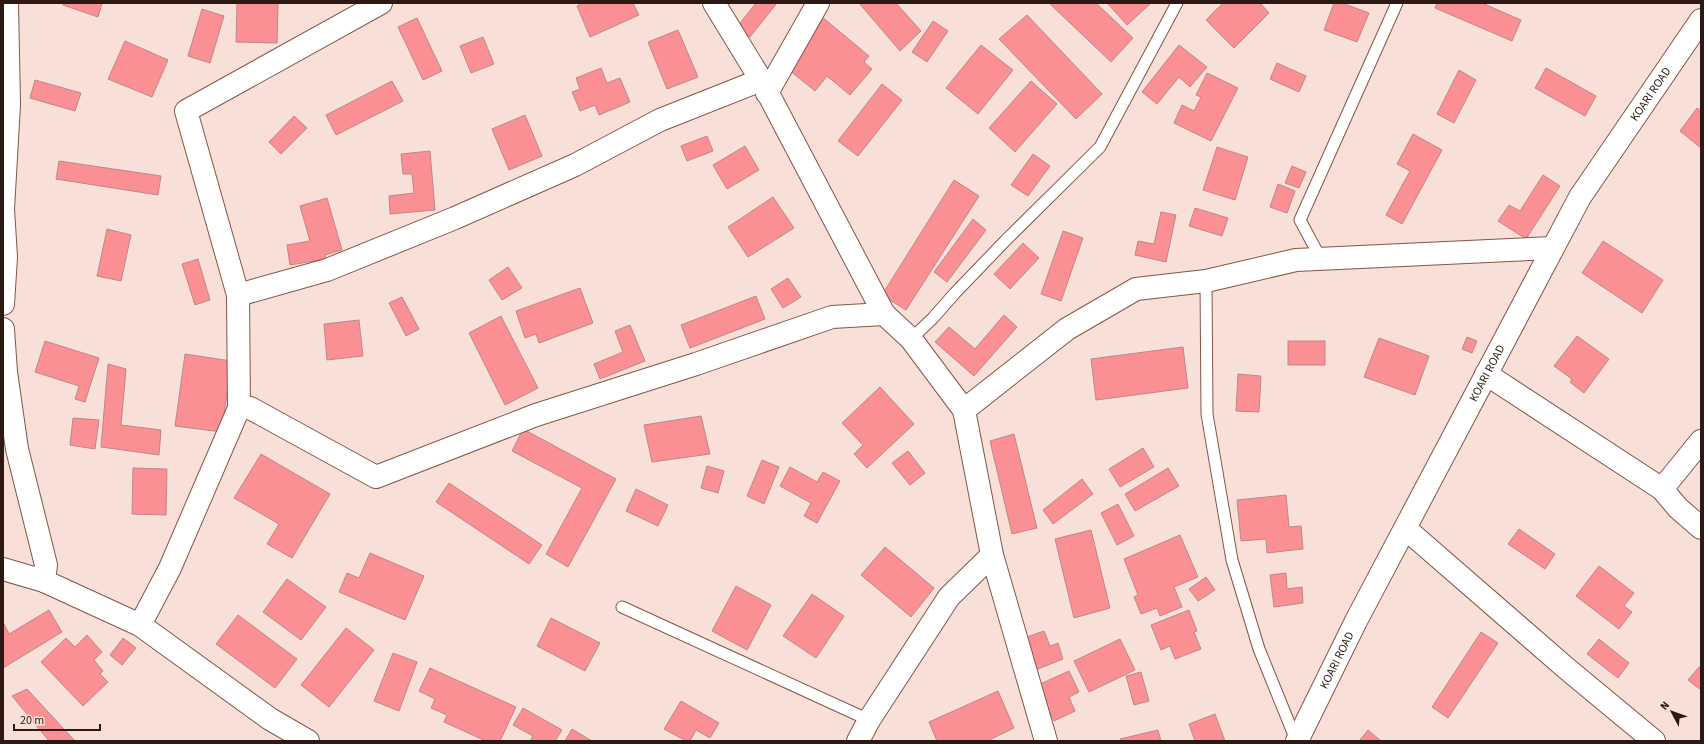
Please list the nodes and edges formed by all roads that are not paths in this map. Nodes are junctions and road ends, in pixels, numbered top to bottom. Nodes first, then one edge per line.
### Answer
1 (7, 3) edge
2 (381, 3) edge
3 (714, 3) edge
4 (818, 3) edge
5 (1178, 3) edge
6 (1396, 3) edge
7 (1701, 20) edge
8 (764, 87) junction
9 (6, 103) edge
10 (1552, 248) junction
11 (1320, 259) junction
12 (1206, 281) junction
13 (238, 295) junction
14 (3, 304) edge
15 (884, 314) junction
16 (3, 329) edge
17 (911, 339) junction
18 (1486, 374) junction
19 (239, 408) junction
20 (964, 410) junction
21 (1701, 441) edge
22 (1662, 489) junction
23 (1701, 528) edge
24 (1406, 530) junction
25 (992, 555) junction
26 (3, 569) edge
27 (44, 581) junction
28 (622, 607) dead end
29 (140, 625) junction
30 (870, 720) junction
31 (308, 741) edge
32 (858, 741) edge
33 (1046, 741) edge
34 (1297, 741) edge
35 (1654, 741) edge

1 - 9 street
2 - 13 street
3 - 8 street
4 - 8 street
5 - 17 lane
6 - 11 lane
7 - 10 street, KOARI ROAD
8 - 13 street
8 - 15 street
9 - 14 street
10 - 11 street
10 - 18 street, KOARI ROAD
11 - 12 street
12 - 20 street
12 - 34 lane
13 - 19 street
15 - 17 street
15 - 19 street
16 - 27 street
17 - 20 street
18 - 22 street
18 - 24 street, KOARI ROAD
19 - 29 street
20 - 25 street
21 - 22 street
22 - 23 street
24 - 34 street, KOARI ROAD
24 - 35 street
25 - 30 street
25 - 33 street
26 - 27 street
27 - 29 street
28 - 30 lane
29 - 31 street
30 - 32 street

